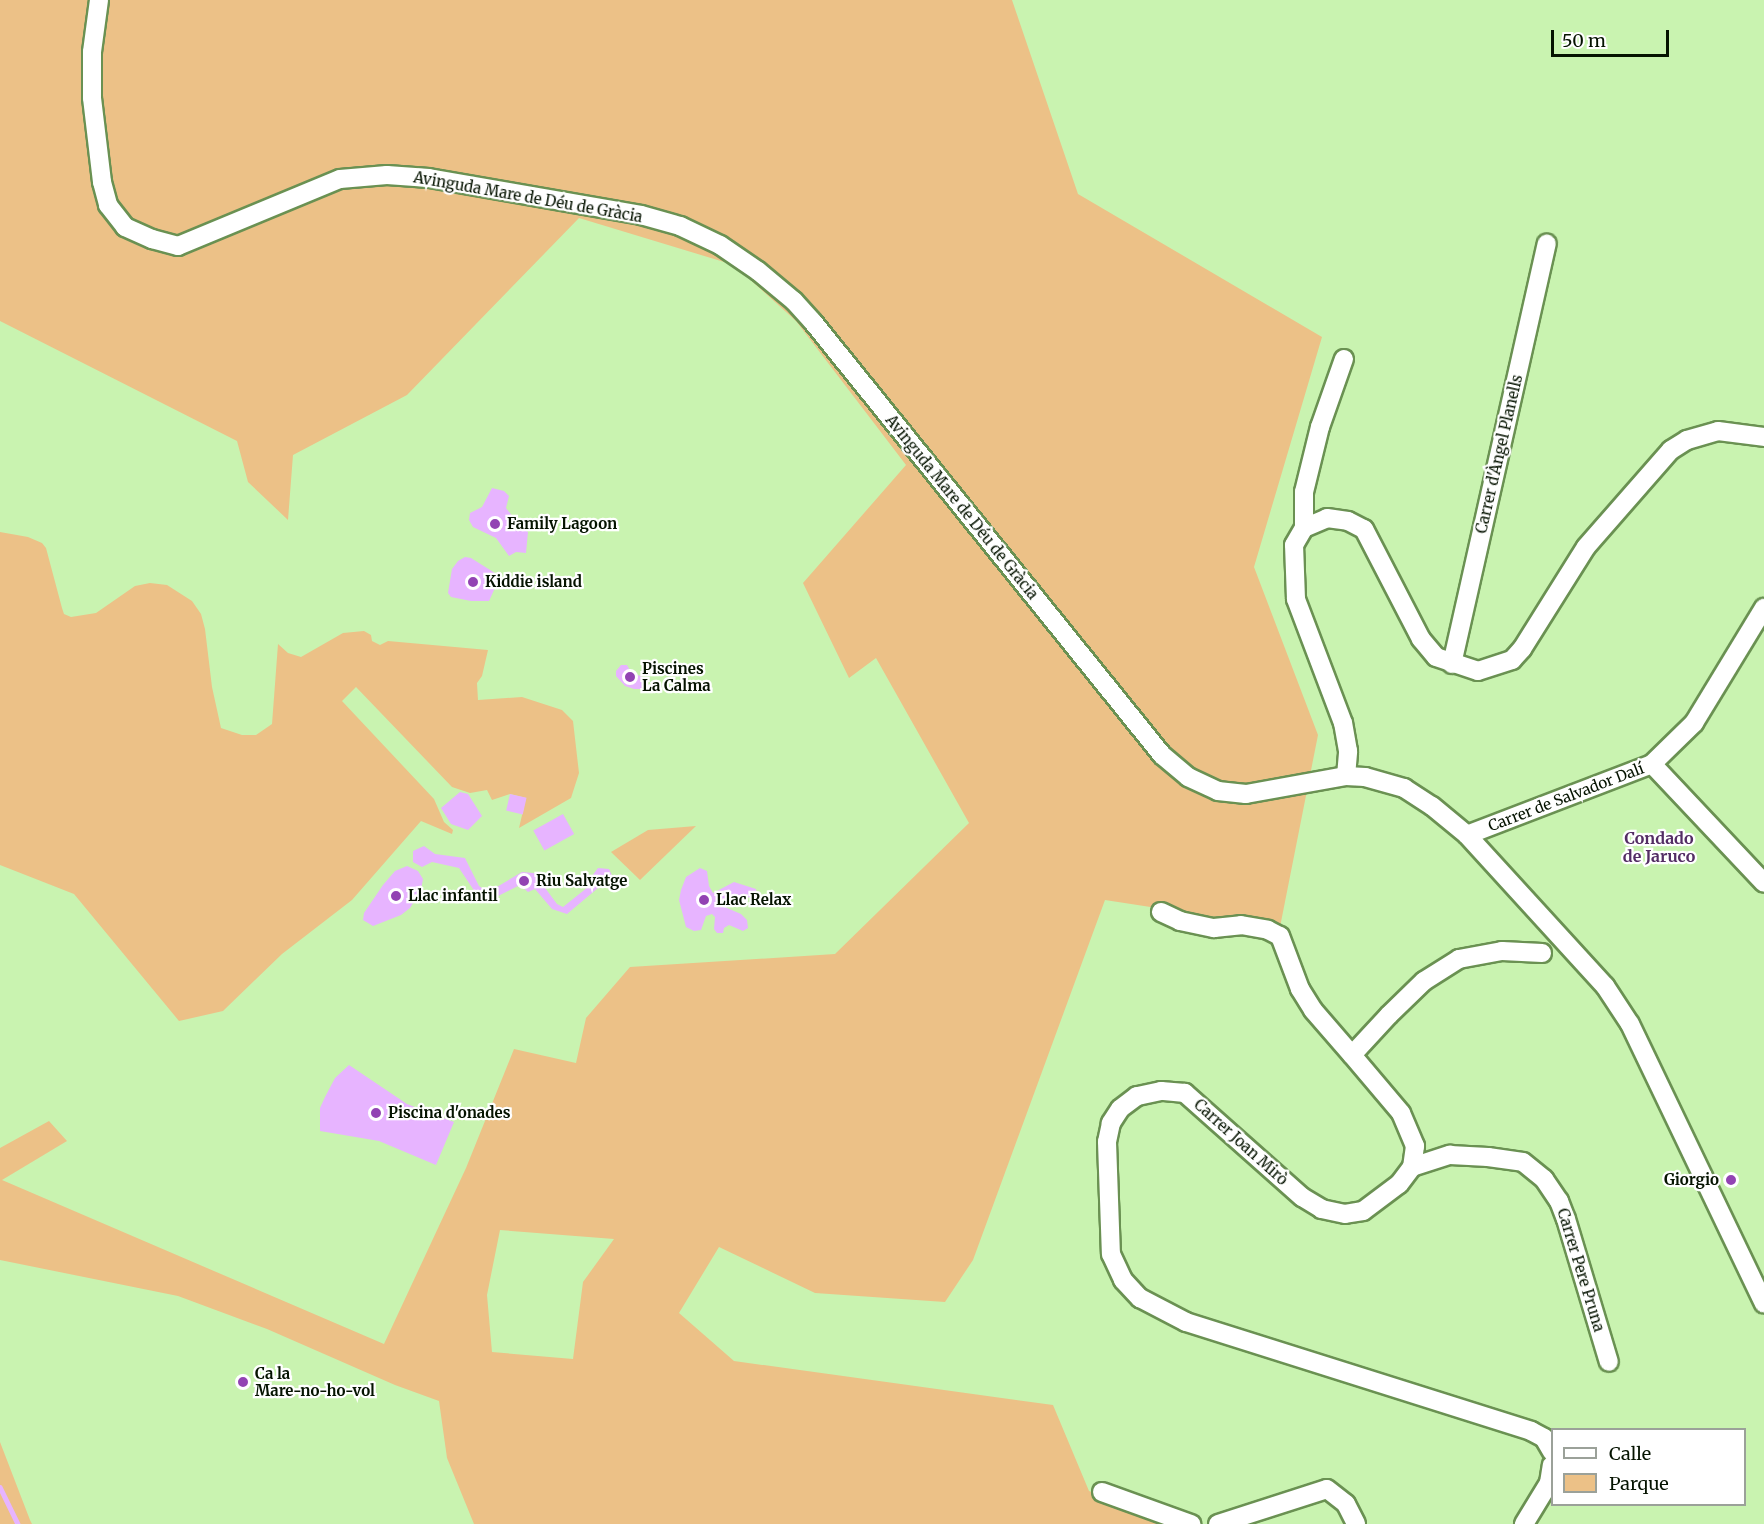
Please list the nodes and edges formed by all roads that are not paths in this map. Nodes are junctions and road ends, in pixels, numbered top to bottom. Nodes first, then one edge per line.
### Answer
1 (99, 0) edge
2 (1547, 244) dead end
3 (1344, 358) dead end
4 (1764, 437) edge
5 (1304, 528) junction
6 (1764, 608) edge
7 (1452, 664) junction
8 (1653, 764) junction
9 (1346, 776) junction
10 (1467, 836) junction
11 (1764, 883) edge
12 (1161, 912) dead end
13 (1559, 934) junction
14 (1542, 953) junction
15 (1580, 958) junction
16 (1352, 1055) junction
17 (1412, 1167) junction
18 (1764, 1304) edge
19 (1609, 1362) dead end
20 (1551, 1450) edge
21 (1551, 1472) edge
22 (1102, 1492) dead end
23 (1191, 1524) edge
24 (1218, 1524) edge
25 (1356, 1524) edge
26 (1524, 1524) edge

1 - 9 street, Avinguda Mare de Déu de Gràcia
2 - 7 street, Carrer d'Àngel Planells
3 - 5 street
4 - 7 street
5 - 7 street
5 - 9 street
6 - 8 street, Carrer de Salvador Dalí
8 - 10 street, Carrer de Salvador Dalí
8 - 11 street
9 - 10 street, Avinguda Mare de Déu de Gràcia
10 - 13 street, Avinguda Mare de Déu de Gràcia
12 - 16 street
13 - 14 street
13 - 15 street, Avinguda Mare de Déu de Gràcia
14 - 15 street
14 - 16 street
15 - 18 street, Avinguda Mare de Déu de Gràcia
16 - 17 street
17 - 19 street, Carrer Pere Pruna
17 - 20 street, Carrer Joan Mirò
21 - 26 street
22 - 23 street
24 - 25 street

